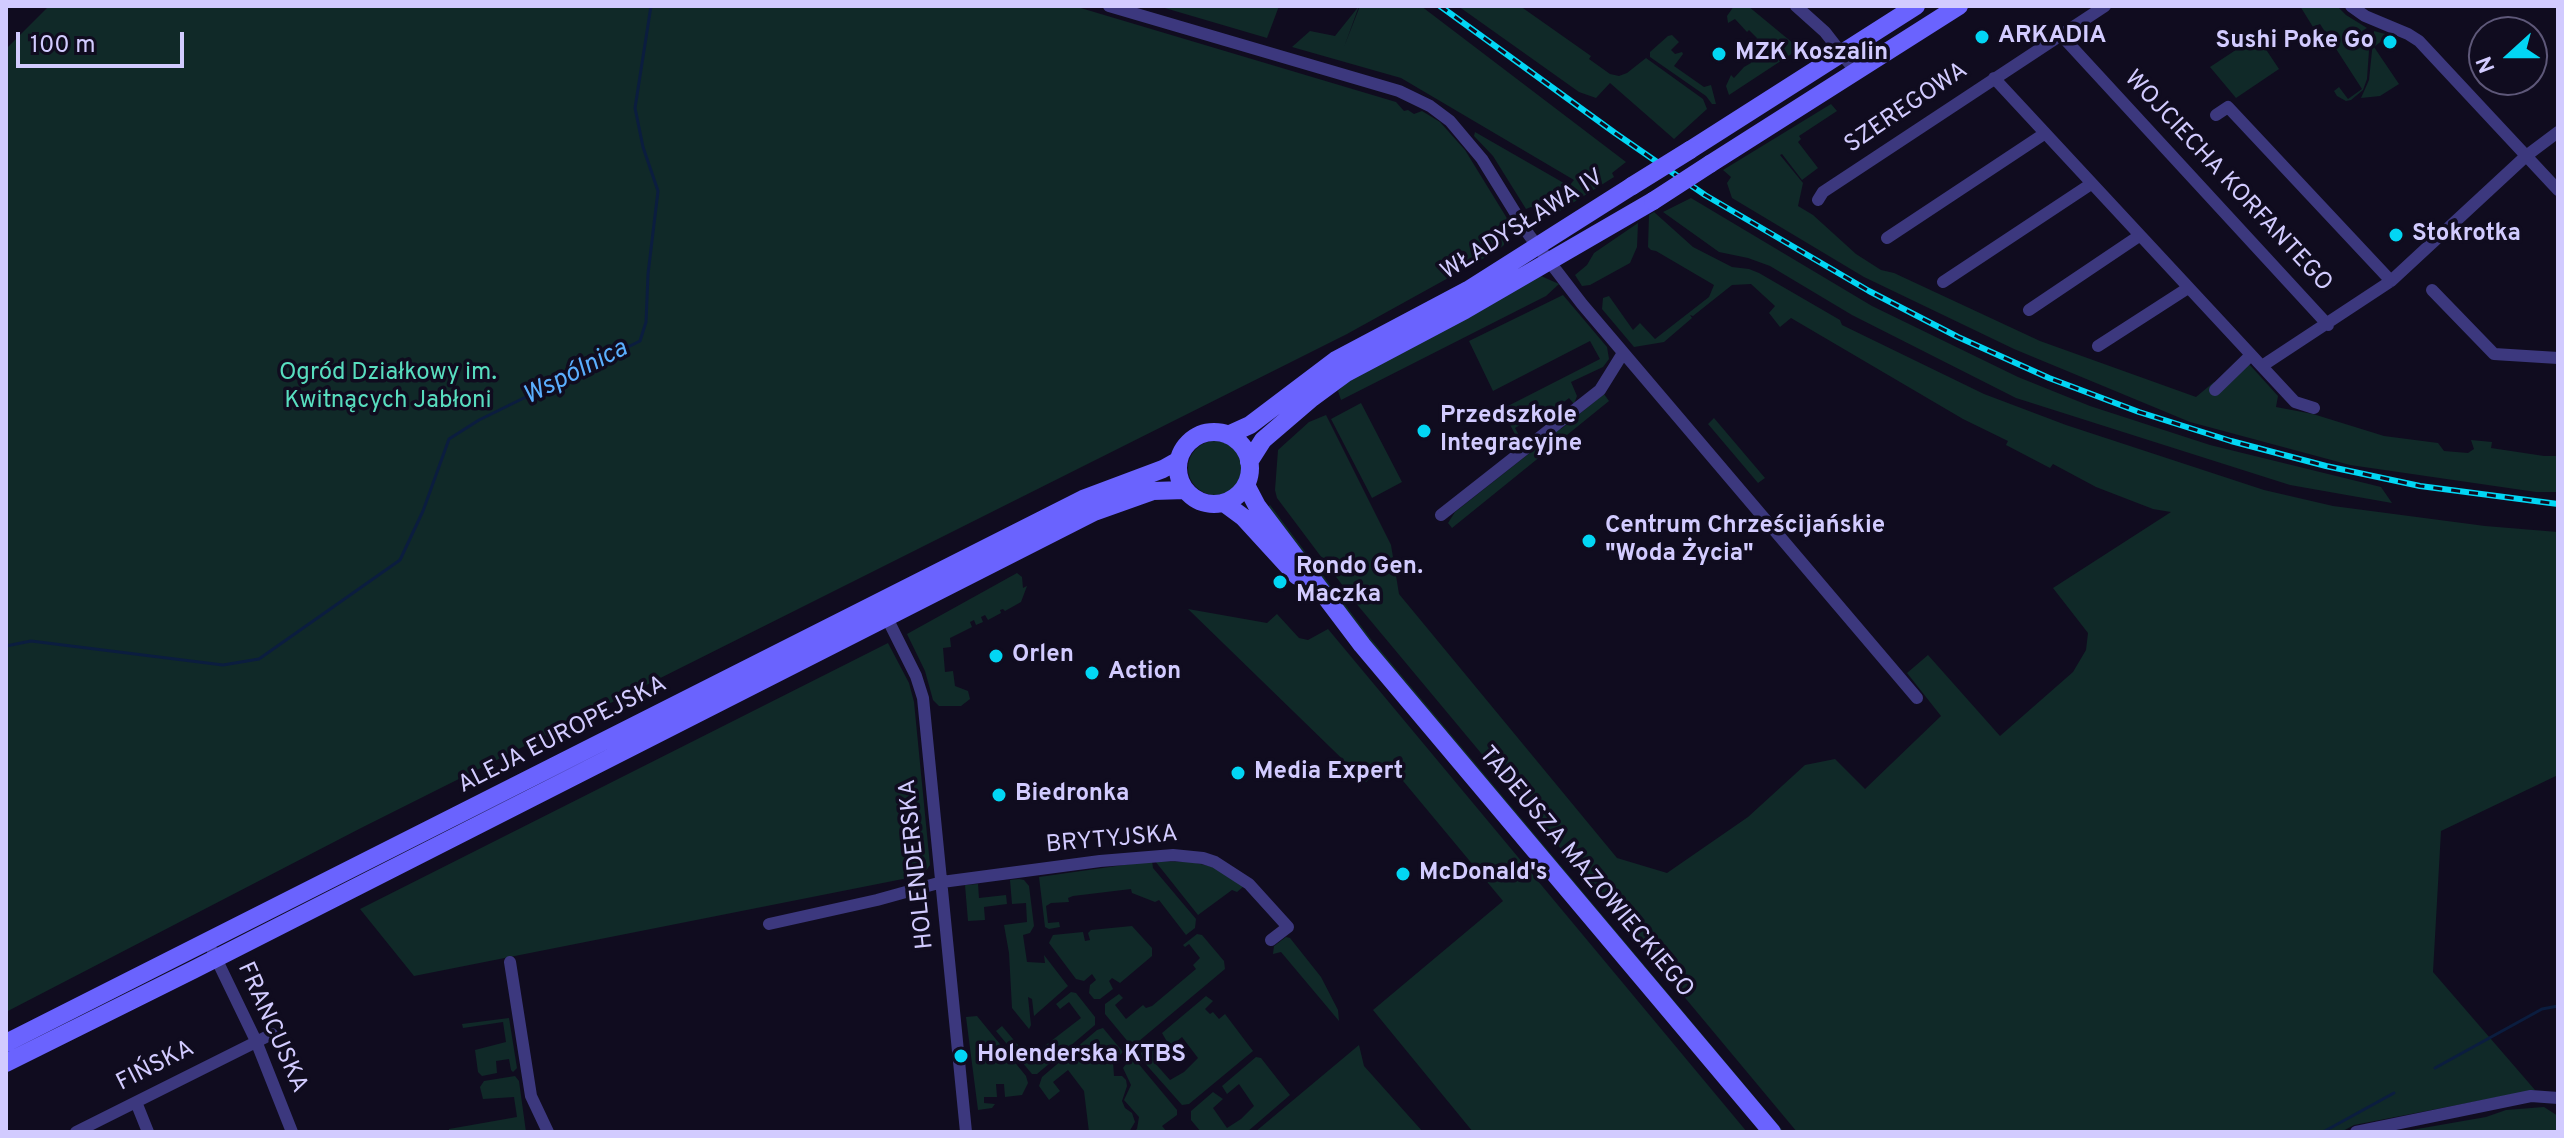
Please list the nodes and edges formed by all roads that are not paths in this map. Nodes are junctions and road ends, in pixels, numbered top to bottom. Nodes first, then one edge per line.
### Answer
1 (1109, 6) edge
2 (1796, 6) edge
3 (1916, 6) edge
4 (1959, 6) edge
5 (2105, 6) edge
6 (2351, 6) edge
7 (2060, 34) junction
8 (1843, 53) junction
9 (1856, 72) junction
10 (1994, 78) junction
11 (2216, 115) dead end
12 (2558, 132) edge
13 (2044, 134) junction
14 (2526, 156) junction
15 (2091, 184) junction
16 (2558, 190) edge
17 (1818, 200) dead end
18 (2139, 236) junction
19 (1887, 238) dead end
20 (1543, 253) junction
21 (2391, 281) junction
22 (1943, 282) dead end
23 (2188, 288) junction
24 (2432, 290) dead end
25 (2029, 310) dead end
26 (2328, 325) junction
27 (2098, 346) dead end
28 (1623, 353) junction
29 (2251, 355) junction
30 (2558, 358) edge
31 (2262, 366) junction
32 (2215, 390) dead end
33 (2314, 408) dead end
34 (1228, 435) junction
35 (1179, 460) junction
36 (1249, 462) junction
37 (1246, 485) junction
38 (1185, 490) junction
39 (1224, 503) junction
40 (1441, 515) dead end
41 (883, 610) junction
42 (1362, 645) junction
43 (1917, 698) dead end
44 (942, 882) junction
45 (769, 924) dead end
46 (1271, 940) dead end
47 (212, 950) junction
48 (510, 962) dead end
49 (272, 1034) dead end
50 (256, 1041) junction
51 (6, 1043) edge
52 (6, 1063) edge
53 (2558, 1098) edge
54 (136, 1102) junction
55 (76, 1132) edge
56 (148, 1132) edge
57 (292, 1132) edge
58 (548, 1132) edge
59 (966, 1132) edge
60 (1772, 1132) edge
61 (2356, 1132) edge

1 - 20 street
2 - 8 street
3 - 8 main road, WŁADYSŁAWA IV
4 - 9 main road, WŁADYSŁAWA IV
5 - 7 street, SZEREGOWA
6 - 14 street
7 - 10 street, SZEREGOWA
7 - 26 street, WOJCIECHA KORFANTEGO
8 - 9 street
8 - 20 main road, WŁADYSŁAWA IV, bridge
9 - 20 main road, WŁADYSŁAWA IV, bridge
10 - 13 street
10 - 17 street, SZEREGOWA
11 - 21 street
12 - 14 street
13 - 15 street
13 - 19 street
14 - 16 street
14 - 21 street
15 - 18 street
15 - 22 street
18 - 23 street
18 - 25 street
20 - 28 street, WŁADYSŁAWA IV
20 - 34 main road, WŁADYSŁAWA IV
20 - 36 main road, WŁADYSŁAWA IV
21 - 26 street
23 - 27 street
23 - 29 street
24 - 30 street
26 - 31 street
28 - 40 street
28 - 43 street, WŁADYSŁAWA IV
29 - 31 street
29 - 32 street
31 - 33 street
34 - 35 main road
34 - 36 main road
35 - 38 main road
35 - 41 main road, ALEJA EUROPEJSKA
36 - 37 main road
37 - 39 main road
37 - 42 main road, TADEUSZA MAZOWIECKIEGO
38 - 39 main road
38 - 41 main road, ALEJA EUROPEJSKA
39 - 42 main road, TADEUSZA MAZOWIECKIEGO
41 - 44 street, HOLENDERSKA
41 - 47 main road, ALEJA EUROPEJSKA
42 - 60 main road, TADEUSZA MAZOWIECKIEGO
44 - 45 street
44 - 46 street, BRYTYJSKA
44 - 59 street, HOLENDERSKA
47 - 50 street, FRANCUSKA
47 - 51 main road, ALEJA EUROPEJSKA
47 - 52 main road, ALEJA EUROPEJSKA
48 - 58 street
49 - 50 street, FIŃSKA
50 - 54 street, FIŃSKA
50 - 57 street, FRANCUSKA
53 - 61 street
54 - 55 street, FIŃSKA
54 - 56 street

